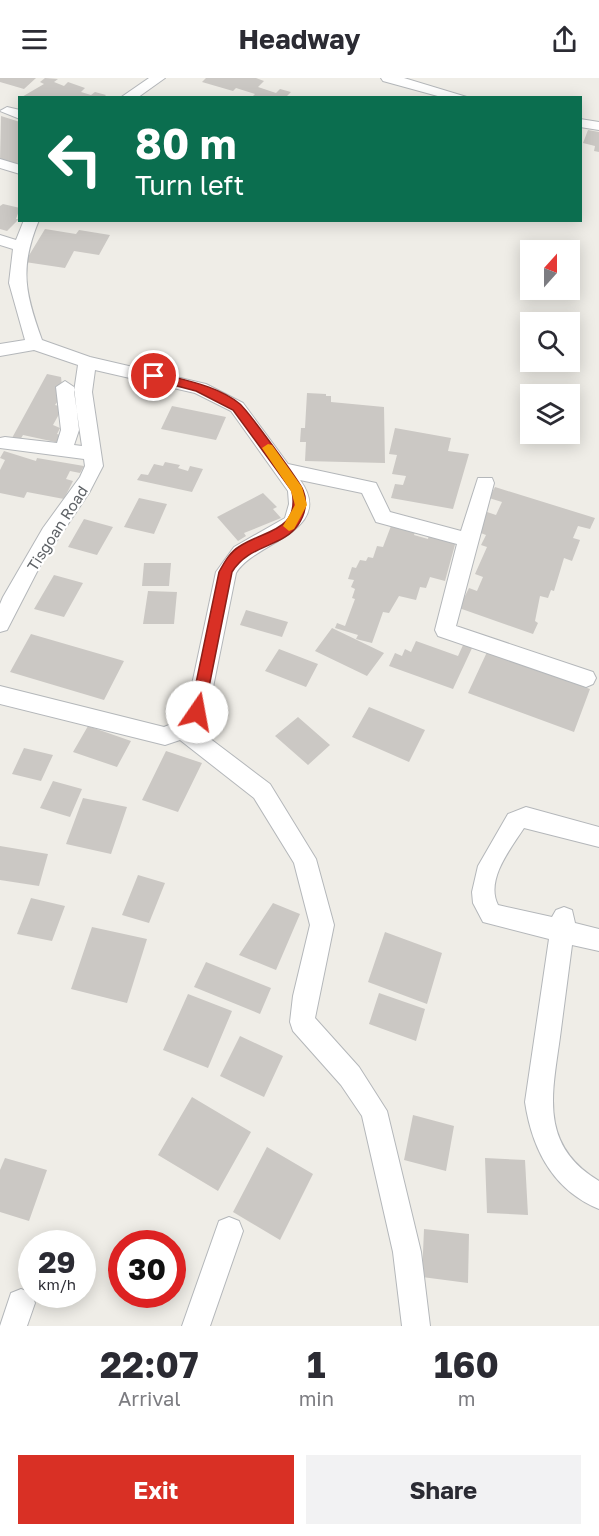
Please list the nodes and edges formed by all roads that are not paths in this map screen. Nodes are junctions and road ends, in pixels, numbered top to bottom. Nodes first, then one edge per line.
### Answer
1 (157, 78) edge
2 (388, 78) edge
3 (130, 96) edge
4 (456, 96) edge
5 (582, 123) edge
6 (599, 126) edge
7 (0, 163) edge
8 (18, 169) edge
9 (31, 222) edge
10 (0, 240) edge
11 (20, 246) junction
12 (35, 344) junction
13 (0, 350) edge
14 (87, 362) junction
15 (65, 387) dead end
16 (5, 442) dead end
17 (63, 450) junction
18 (94, 454) junction
19 (283, 470) junction
20 (485, 483) dead end
21 (468, 540) junction
22 (0, 624) edge
23 (586, 678) dead end
24 (0, 695) edge
25 (182, 729) junction
26 (599, 837) edge
27 (562, 925) junction
28 (599, 940) edge
29 (599, 1196) edge
30 (229, 1231) dead end
31 (196, 1326) edge
32 (416, 1326) edge

1 - 3 street
2 - 4 street
5 - 6 street
7 - 8 street
9 - 11 street
10 - 11 street
11 - 12 street
12 - 13 street
12 - 14 street
14 - 18 street, Tisgoan Road
14 - 19 street
15 - 17 street
16 - 17 street
17 - 18 street
18 - 22 street, Tisgoan Road
19 - 21 street
19 - 25 street
20 - 21 street
21 - 23 street
24 - 25 street
25 - 32 street
26 - 27 street
27 - 28 street
27 - 29 street
30 - 31 street

